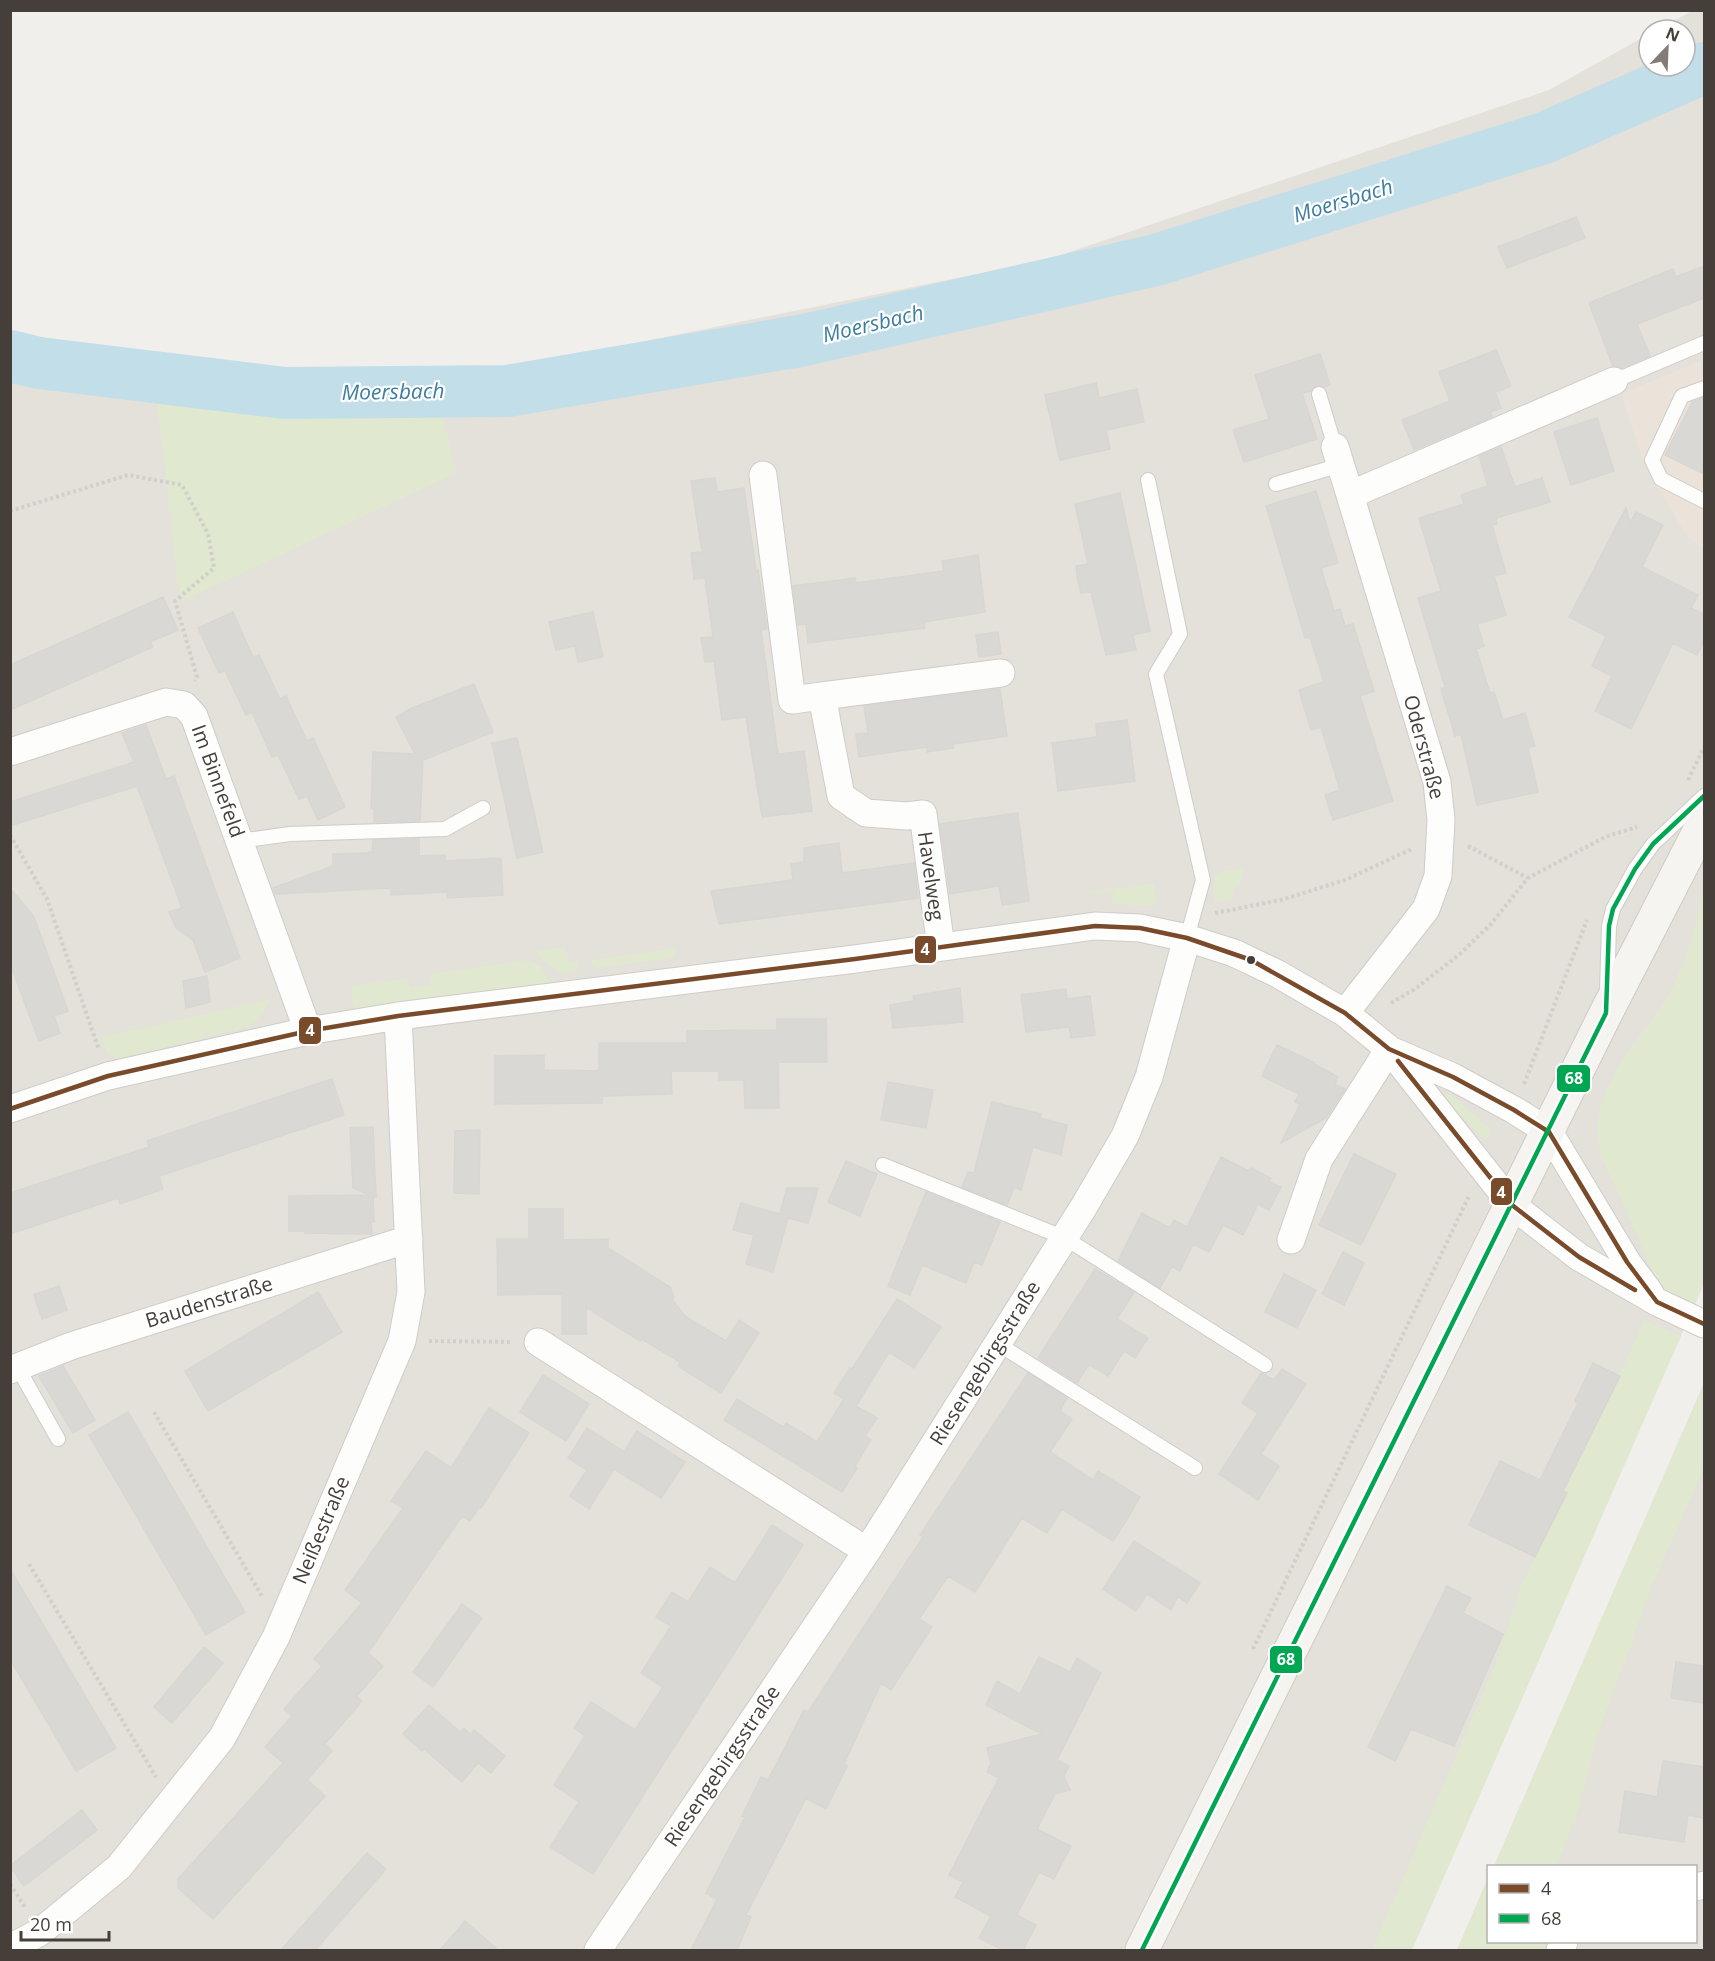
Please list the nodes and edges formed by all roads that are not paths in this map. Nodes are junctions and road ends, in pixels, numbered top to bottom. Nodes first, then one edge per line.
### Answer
1 (1704, 343) edge
2 (1614, 381) joint
3 (1704, 388) edge
4 (1319, 394) dead end
5 (1338, 456) junction
6 (763, 475) dead end
7 (1148, 480) dead end
8 (1276, 484) dead end
9 (1350, 495) junction
10 (1704, 501) edge
11 (1001, 673) dead end
12 (822, 696) junction
13 (10, 752) edge
14 (1704, 796) edge
15 (483, 808) dead end
16 (1704, 822) edge
17 (239, 840) junction
18 (1187, 938) junction
19 (941, 947) junction
20 (1606, 1013) junction
21 (398, 1016) junction
22 (1351, 1018) junction
23 (308, 1031) junction
24 (1389, 1049) junction
25 (10, 1109) edge
26 (1549, 1132) junction
27 (883, 1165) dead end
28 (1512, 1205) junction
29 (1065, 1238) junction
30 (409, 1239) junction
31 (1291, 1240) dead end
32 (1657, 1302) junction
33 (1704, 1324) edge
34 (538, 1342) road end
35 (998, 1344) junction
36 (1265, 1365) dead end
37 (14, 1369) edge
38 (58, 1439) dead end
39 (1195, 1468) dead end
40 (867, 1551) junction
41 (10, 1948) edge
42 (598, 1950) edge
43 (1142, 1950) edge

1 - 2 lane
2 - 9 street
3 - 10 lane
4 - 5 lane
5 - 8 lane
5 - 9 street, Oderstraße
6 - 12 street
7 - 18 lane
9 - 22 street, Oderstraße
11 - 12 street
12 - 19 street, Havelweg
13 - 17 street, Im Binnefeld
14 - 20 lane
15 - 17 lane
16 - 20 main road
17 - 23 street, Im Binnefeld
18 - 19 street
18 - 22 street
18 - 29 street, Riesengebirgsstraße
19 - 21 street
20 - 26 main road
21 - 23 street
21 - 30 street, Neißestraße
22 - 24 street
23 - 25 street
24 - 26 street
24 - 28 street
24 - 31 street
26 - 28 main road
26 - 32 street
27 - 29 lane
28 - 32 street
28 - 43 main road
29 - 35 street, Riesengebirgsstraße
29 - 36 lane
30 - 37 street, Baudenstraße
30 - 41 street, Neißestraße
32 - 33 street
34 - 40 street
35 - 39 lane
35 - 40 street, Riesengebirgsstraße
37 - 38 lane
40 - 42 street, Riesengebirgsstraße

